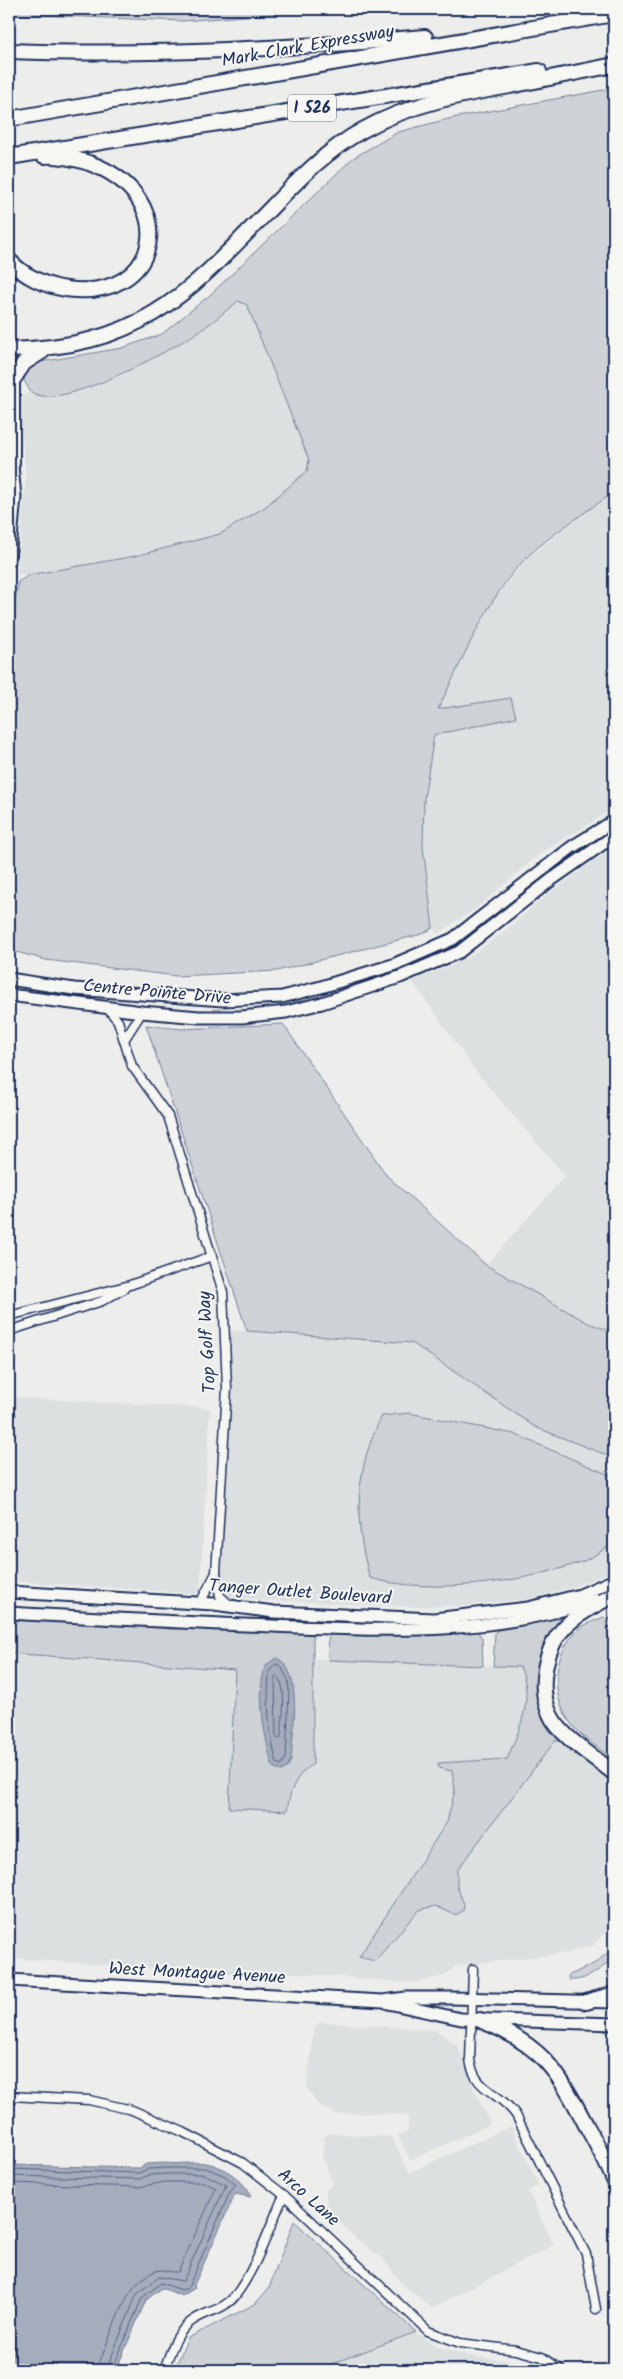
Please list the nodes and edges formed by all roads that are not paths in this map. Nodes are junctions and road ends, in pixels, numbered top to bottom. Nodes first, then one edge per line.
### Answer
1 (609, 15) edge
2 (9, 51) edge
3 (614, 59) edge
4 (614, 65) edge
5 (9, 119) edge
6 (9, 157) edge
7 (9, 260) edge
8 (46, 349) junction
9 (9, 350) edge
10 (9, 434) edge
11 (12, 464) junction
12 (9, 560) edge
13 (614, 821) edge
14 (614, 836) edge
15 (9, 979) edge
16 (9, 995) edge
17 (107, 1008) junction
18 (142, 1012) junction
19 (124, 1040) junction
20 (212, 1256) junction
21 (130, 1285) junction
22 (9, 1316) edge
23 (9, 1331) edge
24 (216, 1573) junction
25 (614, 1580) edge
26 (9, 1592) edge
27 (614, 1594) edge
28 (200, 1603) junction
29 (231, 1606) junction
30 (9, 1613) edge
31 (614, 1773) edge
32 (473, 1969) dead end
33 (9, 1980) edge
34 (614, 1994) edge
35 (473, 1999) junction
36 (383, 2001) junction
37 (586, 2002) junction
38 (614, 2002) edge
39 (476, 2020) junction
40 (614, 2024) edge
41 (9, 2096) edge
42 (614, 2180) edge
43 (284, 2195) junction
44 (596, 2309) dead end
45 (164, 2370) edge
46 (561, 2370) edge

1 - 2 highway
1 - 5 highway, Mark Clark Expressway / I 526
3 - 6 highway, I 526
4 - 8 highway
6 - 7 highway
8 - 9 highway
8 - 11 highway
10 - 11 street
11 - 12 street
13 - 15 street, Centre Pointe Drive
14 - 18 street, Centre Pointe Drive
16 - 17 street, Centre Pointe Drive
17 - 18 street, Centre Pointe Drive
17 - 19 street, Top Golf Way
18 - 19 street
19 - 20 street, Top Golf Way
20 - 21 street
20 - 24 street, Top Golf Way
21 - 22 street
21 - 23 street
24 - 28 street, Top Golf Way
24 - 29 street, Top Golf Way
25 - 29 street, Tanger Outlet Boulevard
26 - 28 street, Tanger Outlet Boulevard
27 - 30 street, Tanger Outlet Boulevard
27 - 31 highway
28 - 29 street, Tanger Outlet Boulevard
32 - 35 street
33 - 36 street, West Montague Avenue
34 - 37 highway
35 - 36 street, West Montague Avenue
35 - 37 street, West Montague Avenue
35 - 39 street
36 - 39 street, West Montague Avenue
37 - 38 street, West Montague Avenue
39 - 40 street, West Montague Avenue
39 - 42 highway
39 - 44 street
41 - 43 street, Arco Lane
43 - 45 street
43 - 46 street, Arco Lane

